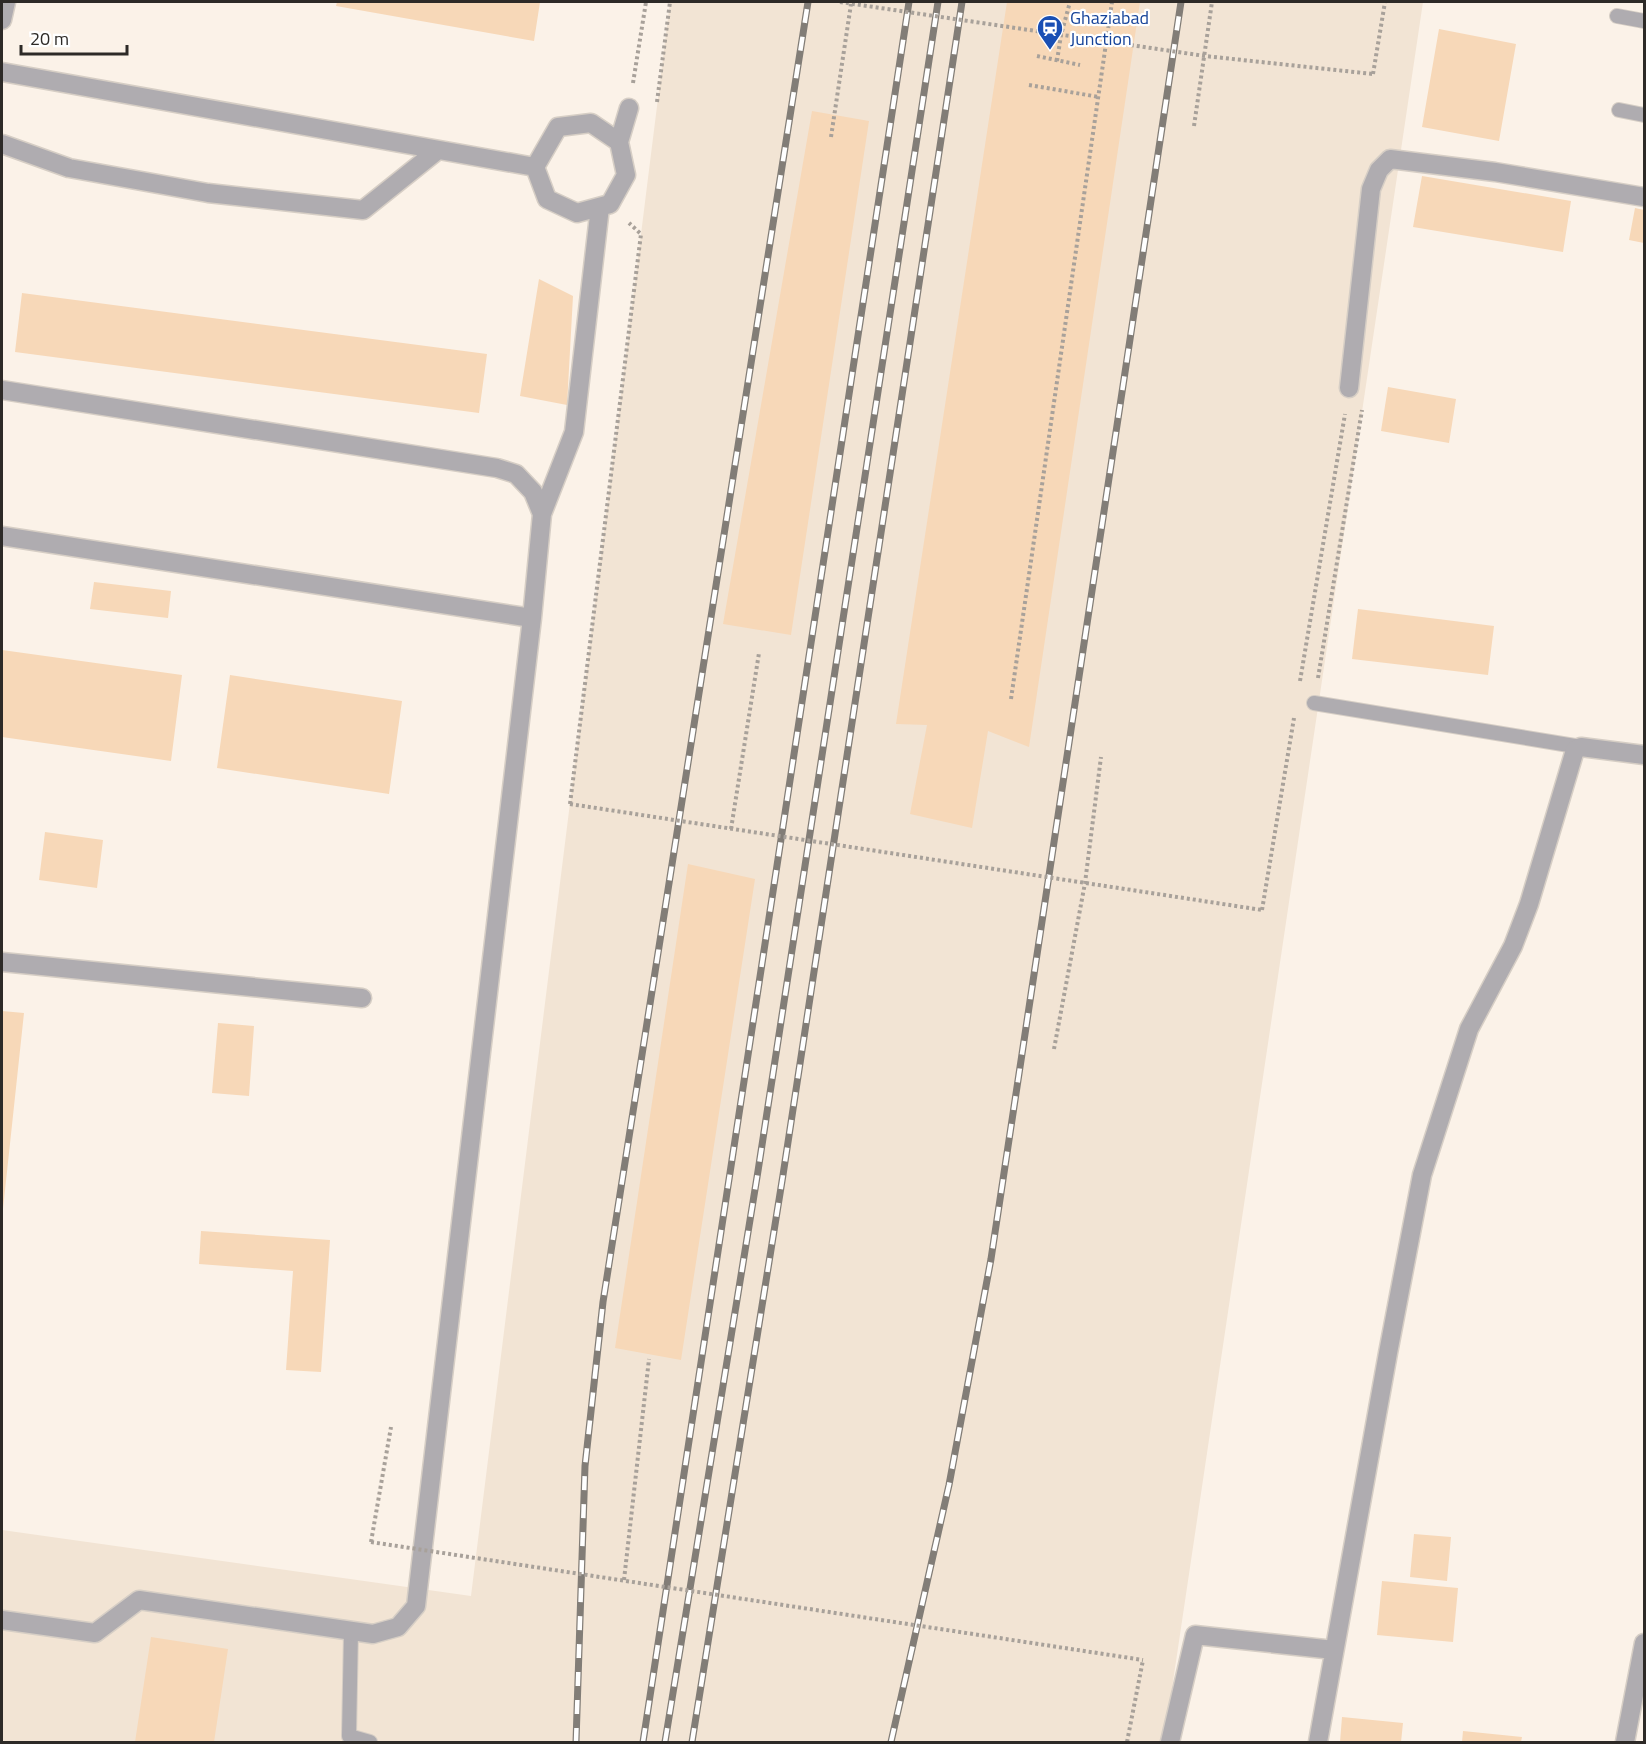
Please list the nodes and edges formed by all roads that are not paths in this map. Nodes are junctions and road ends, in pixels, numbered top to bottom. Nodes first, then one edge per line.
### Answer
1 (6, 2) edge
2 (1617, 16) dead end
3 (2, 20) edge
4 (1644, 21) edge
5 (2, 72) edge
6 (629, 108) road end
7 (1619, 110) dead end
8 (1644, 115) edge
9 (619, 142) junction
10 (2, 144) edge
11 (438, 150) junction
12 (535, 167) junction
13 (1644, 197) edge
14 (605, 205) junction
15 (1349, 387) road end
16 (2, 390) edge
17 (542, 514) junction
18 (2, 536) edge
19 (532, 618) junction
20 (1314, 703) road end
21 (1581, 747) junction
22 (1644, 755) edge
23 (2, 962) edge
24 (362, 998) dead end
25 (2, 1620) edge
26 (351, 1631) junction
27 (1644, 1643) edge
28 (1334, 1650) junction
29 (370, 1743) edge
30 (1170, 1743) edge
31 (1318, 1743) edge
32 (1625, 1743) edge

1 - 3 street
2 - 4 lane
5 - 11 street
6 - 9 street
7 - 8 lane
9 - 12 street
9 - 14 street
10 - 11 street
11 - 12 street
12 - 14 street
13 - 15 street
14 - 17 street
16 - 17 street
17 - 19 street
18 - 19 street
19 - 26 street
20 - 21 lane
21 - 22 street
21 - 28 street
23 - 24 street
25 - 26 street
26 - 29 lane
27 - 32 street
28 - 30 street
28 - 31 street

